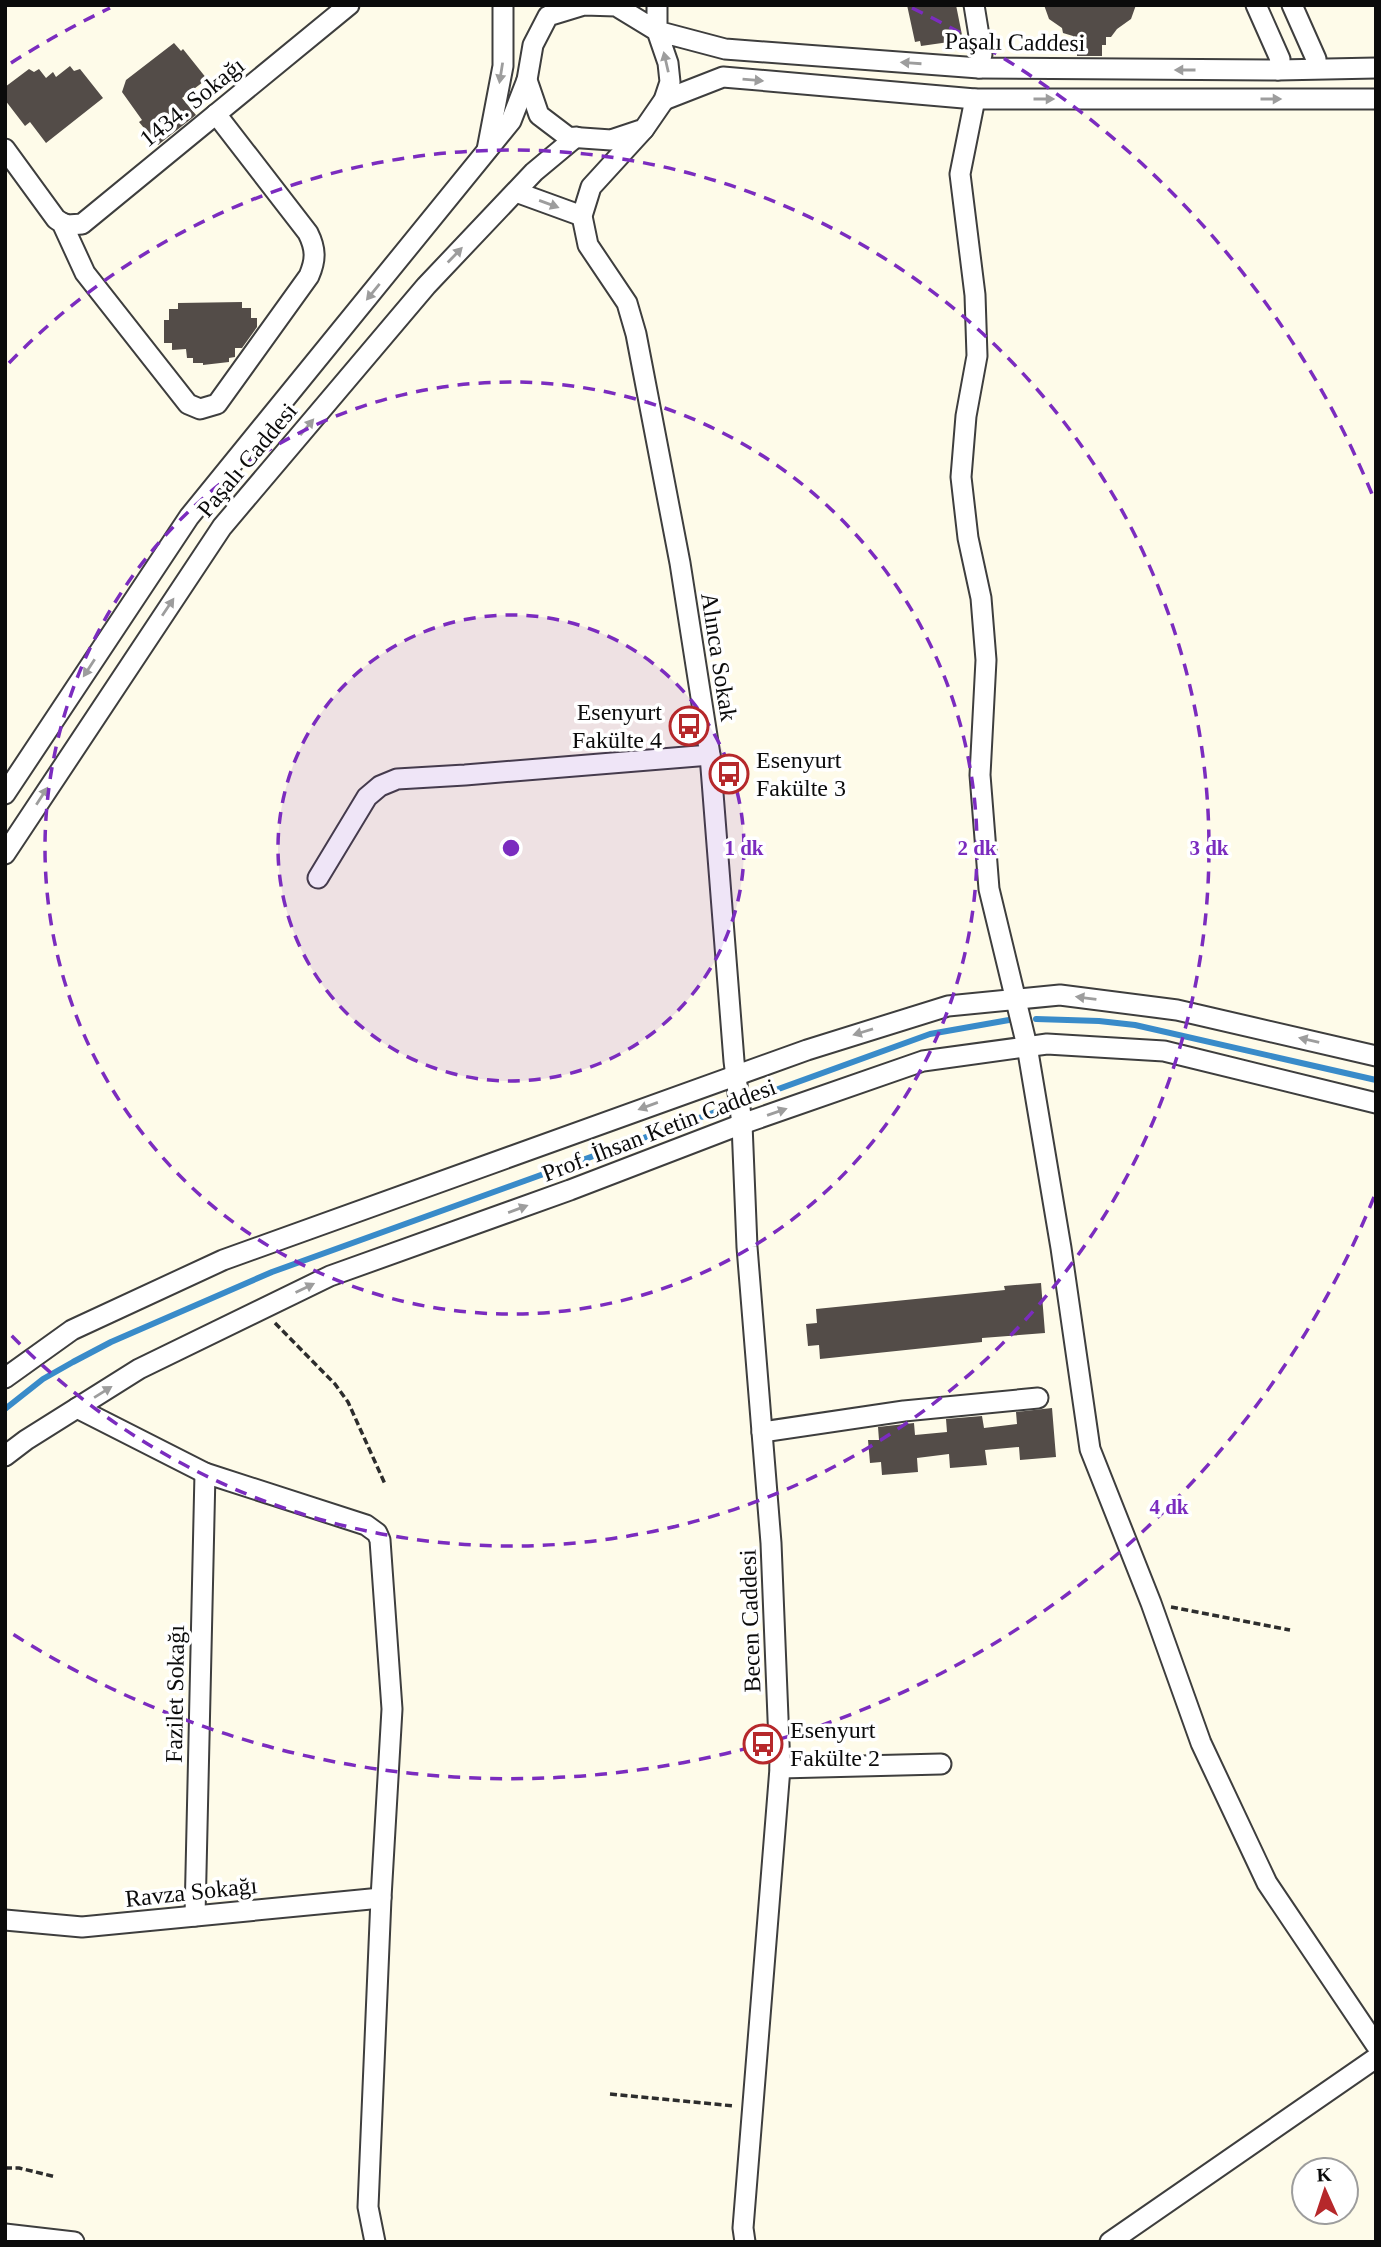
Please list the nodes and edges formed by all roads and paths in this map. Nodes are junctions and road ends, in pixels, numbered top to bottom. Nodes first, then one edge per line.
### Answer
1 (349, 5) edge
2 (503, 5) edge
3 (657, 5) edge
4 (974, 5) edge
5 (1256, 5) edge
6 (1292, 5) edge
7 (619, 6) edge
8 (545, 11) edge
9 (657, 31) junction
10 (980, 61) junction
11 (1317, 68) junction
12 (1376, 68) edge
13 (1278, 70) junction
14 (527, 80) junction
15 (975, 99) junction
16 (1376, 99) edge
17 (664, 100) junction
18 (216, 114) junction
19 (644, 129) junction
20 (576, 138) junction
21 (5, 149) edge
22 (486, 152) junction
23 (516, 192) junction
24 (582, 216) junction
25 (62, 223) junction
26 (710, 755) junction
27 (5, 794) edge
28 (5, 854) edge
29 (317, 878) dead end
30 (1017, 999) junction
31 (1027, 1046) junction
32 (1376, 1056) edge
33 (735, 1075) junction
34 (1376, 1103) edge
35 (742, 1124) junction
36 (262, 1310) junction
37 (5, 1377) edge
38 (1038, 1398) dead end
39 (77, 1408) junction
40 (762, 1432) junction
41 (5, 1457) edge
42 (205, 1473) junction
43 (385, 1484) dead end
44 (1151, 1603) junction
45 (1290, 1630) dead end
46 (941, 1764) dead end
47 (780, 1768) junction
48 (381, 1898) junction
49 (195, 1916) junction
50 (5, 1920) edge
51 (1375, 2047) edge
52 (610, 2094) dead end
53 (753, 2108) junction
54 (5, 2168) edge
55 (56, 2177) dead end
56 (5, 2234) edge
57 (74, 2242) edge
58 (375, 2242) edge
59 (745, 2242) edge
60 (1110, 2242) edge

1 - 18 street, 1434. Sokağı
2 -> 22 street
3 - 9 street
4 - 10 street
5 - 13 street
6 - 11 street
7 - 8 street
7 - 9 street
8 - 14 street
10 -> 9 street, Paşalı Caddesi
17 -> 9 street
13 -> 10 street, Paşalı Caddesi
11 - 12 street, Paşalı Caddesi
11 - 13 street, Paşalı Caddesi
14 - 20 street
14 - 22 street, Paşalı Caddesi
15 -> 16 street
17 -> 15 street
15 - 30 street
17 - 19 street
18 - 25 street, 1434. Sokağı
18 - 25 street
19 - 20 street
19 - 24 street
20 - 23 street, Paşalı Caddesi
21 - 25 street
22 -> 27 street, Paşalı Caddesi
23 -> 24 street
28 -> 23 street, Paşalı Caddesi
24 - 26 street, Alınca Sokak
26 - 29 street
26 - 33 street, Alınca Sokak
30 - 31 street
32 -> 30 street, Prof. İhsan Ketin Caddesi
30 -> 33 street, Prof. İhsan Ketin Caddesi
31 - 34 street, Prof. İhsan Ketin Caddesi
35 -> 31 street, Prof. İhsan Ketin Caddesi
31 - 44 street
33 - 35 street, Alınca Sokak
33 -> 37 street, Prof. İhsan Ketin Caddesi
36 -> 35 street, Prof. İhsan Ketin Caddesi
35 - 40 street, Becen Caddesi
39 -> 36 street, Prof. İhsan Ketin Caddesi
36 - 43 path
38 - 40 street
39 - 41 street, Prof. İhsan Ketin Caddesi
39 - 42 street
40 - 47 street, Becen Caddesi
42 - 48 street
42 - 49 street, Fazilet Sokağı
44 - 45 path
44 - 51 street
46 - 47 street
47 - 53 street, Becen Caddesi
48 - 49 street, Ravza Sokağı
48 - 58 street
49 - 50 street, Ravza Sokağı
51 - 60 street
52 - 53 path
53 - 59 street, Becen Caddesi
54 - 55 path
56 - 57 street

